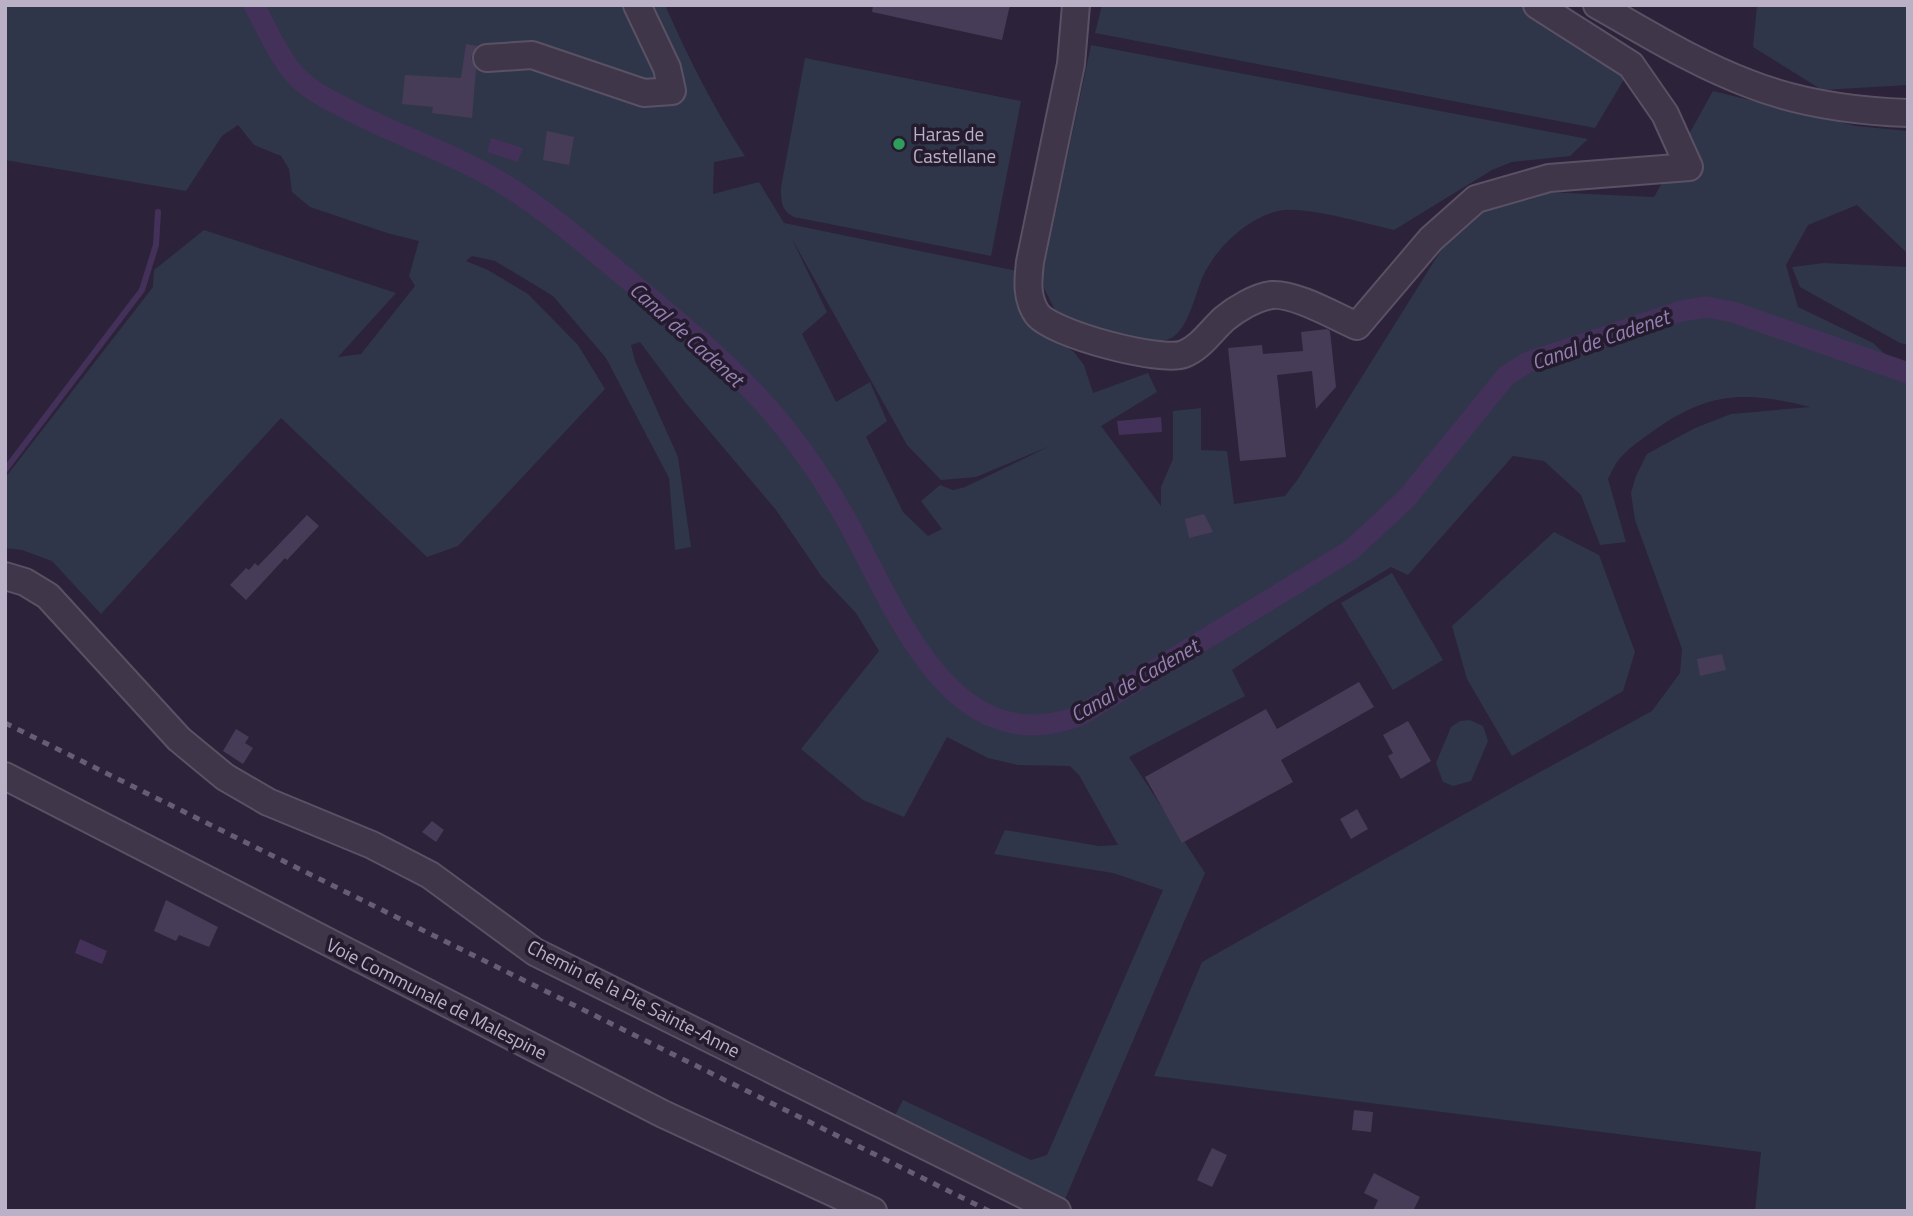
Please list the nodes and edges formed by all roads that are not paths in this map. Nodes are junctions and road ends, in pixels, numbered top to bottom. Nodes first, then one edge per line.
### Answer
1 (637, 5) edge
2 (1076, 5) edge
3 (1537, 5) edge
4 (1597, 5) edge
5 (487, 58) dead end
6 (1908, 113) edge
7 (5, 576) edge
8 (5, 776) edge
9 (873, 1211) edge
10 (1057, 1211) edge

1 - 5 street
2 - 3 street
4 - 6 street
7 - 10 street, Chemin de la Pie Sainte-Anne
8 - 9 street, Voie Communale de Malespine

